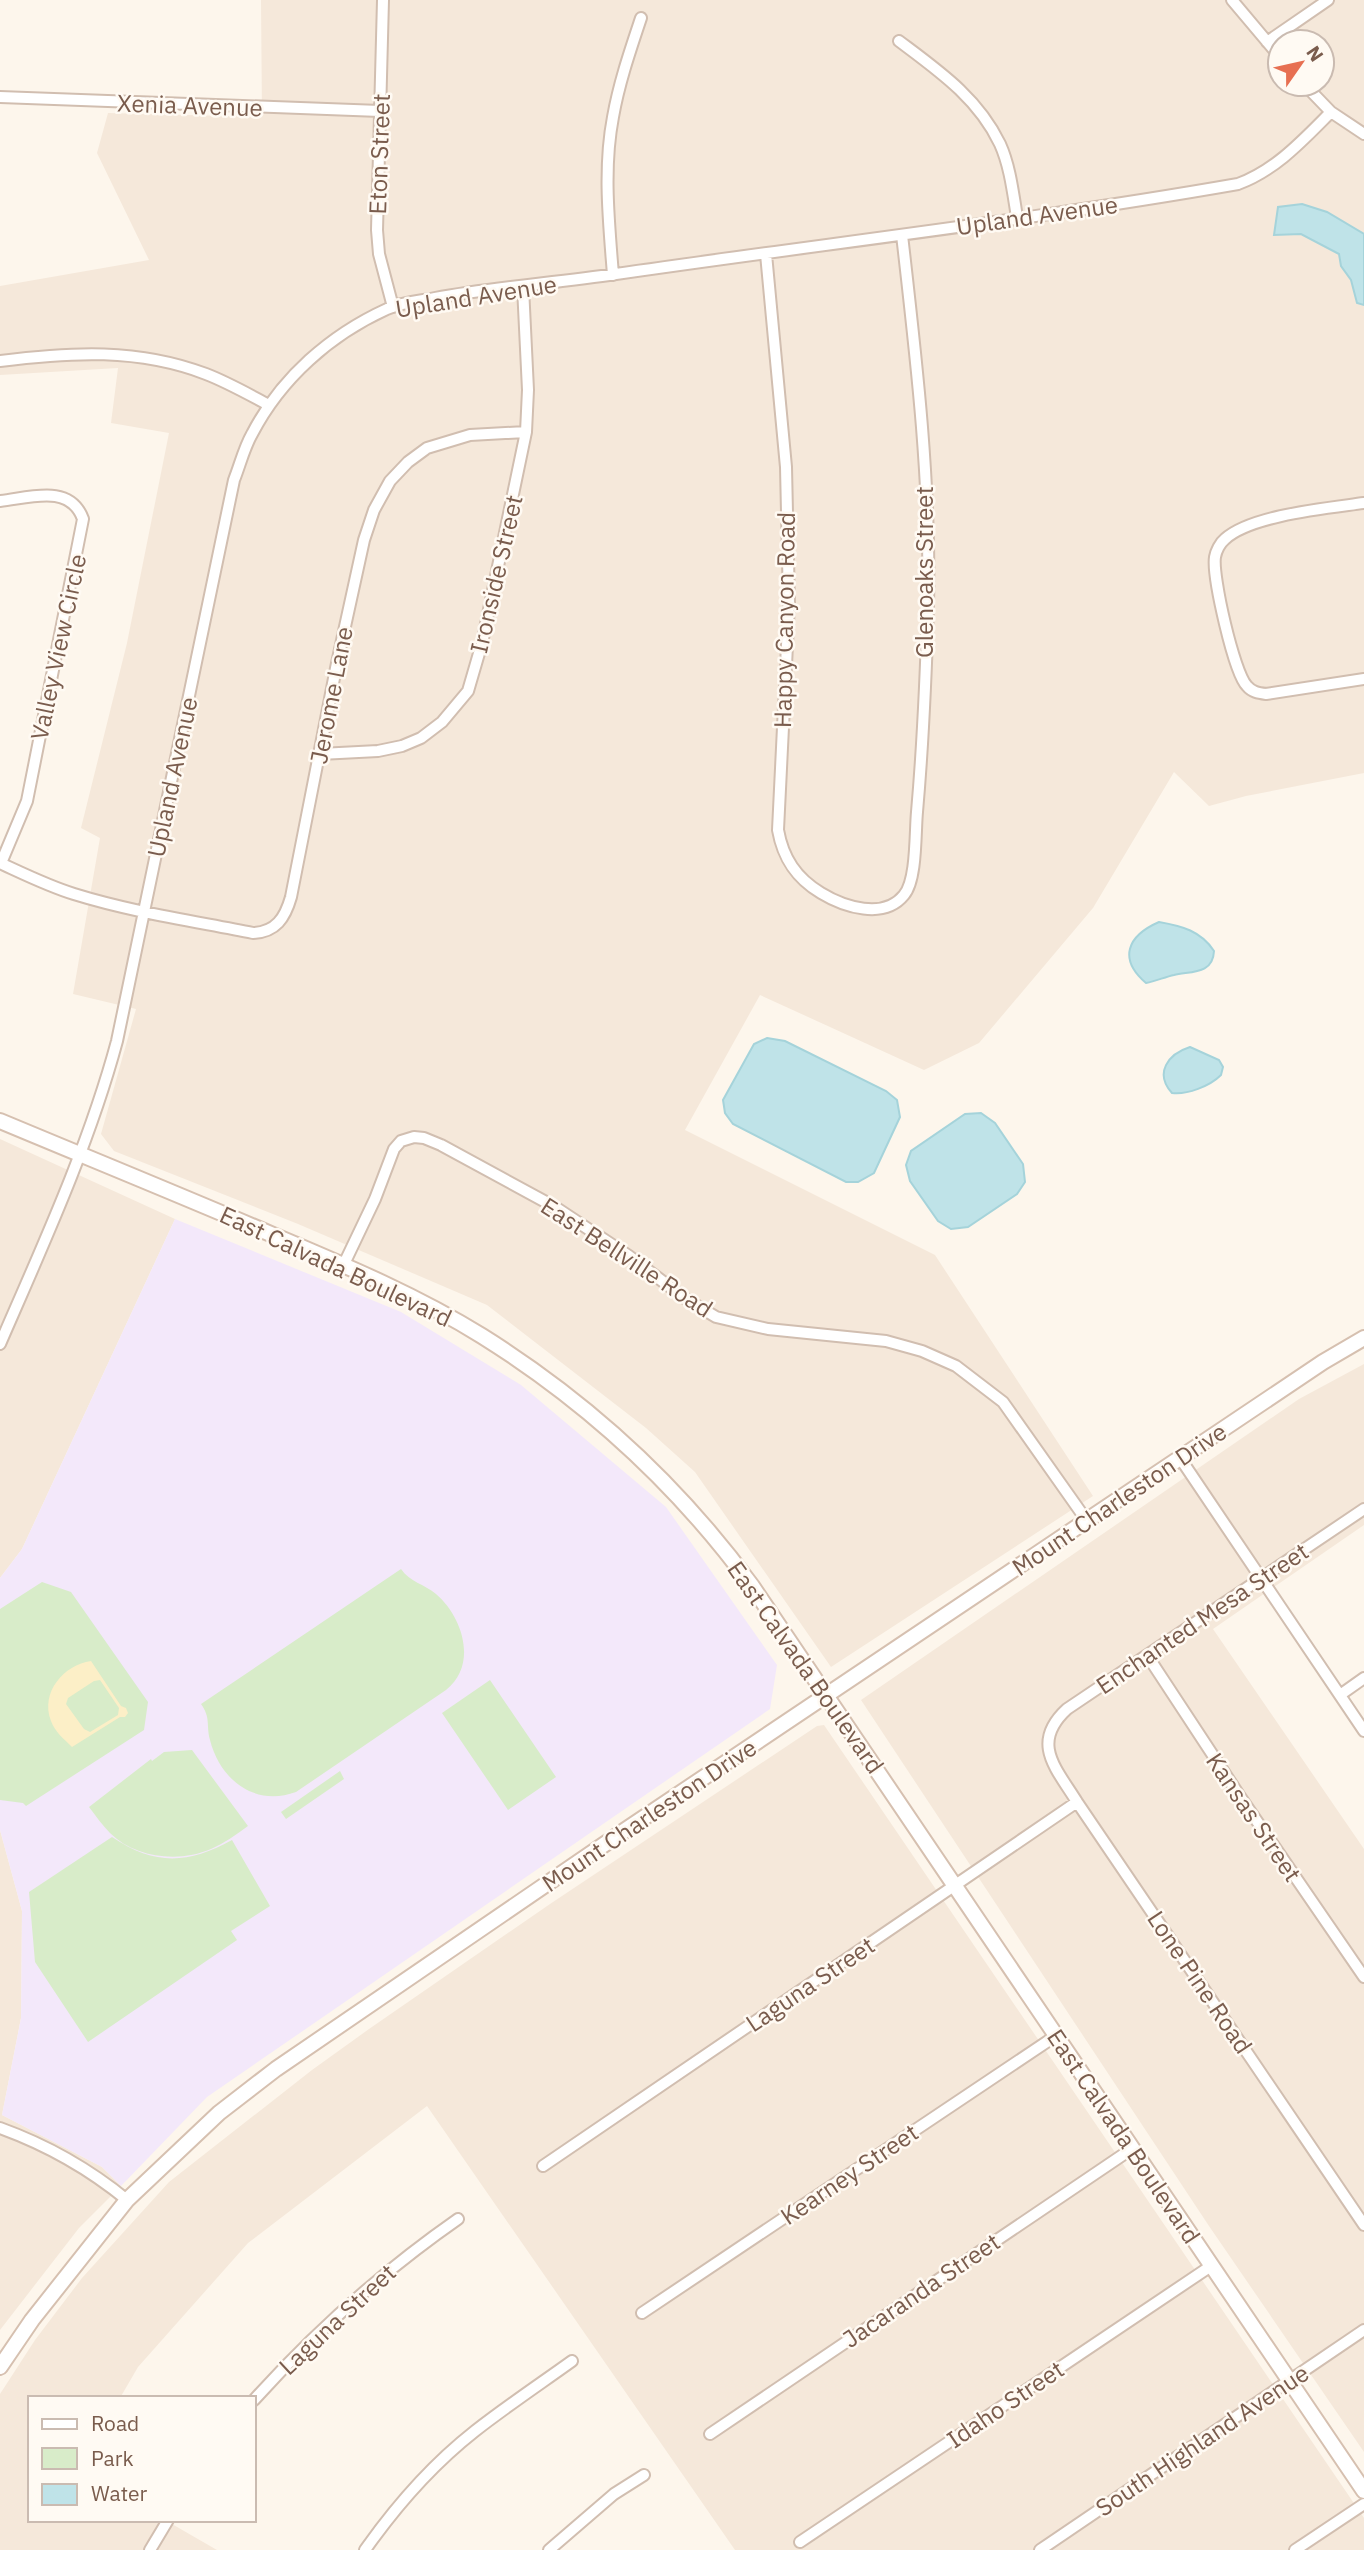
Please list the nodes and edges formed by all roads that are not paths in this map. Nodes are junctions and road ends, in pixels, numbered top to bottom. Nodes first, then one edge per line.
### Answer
1 (383, 0) edge
2 (1232, 0) edge
3 (1328, 0) edge
4 (641, 18) dead end
5 (1287, 28) edge
6 (899, 41) dead end
7 (1266, 41) edge
8 (0, 97) edge
9 (1318, 98) edge
10 (380, 111) junction
11 (1331, 112) junction
12 (1364, 134) edge
13 (1017, 217) junction
14 (902, 234) junction
15 (766, 254) junction
16 (613, 275) junction
17 (523, 286) junction
18 (393, 307) junction
19 (0, 361) edge
20 (269, 405) junction
21 (526, 432) junction
22 (0, 501) edge
23 (1364, 503) edge
24 (1364, 679) edge
25 (320, 754) junction
26 (1, 863) edge
27 (895, 904) joint
28 (144, 911) junction
29 (0, 1121) edge
30 (80, 1154) junction
31 (344, 1264) junction
32 (1364, 1338) edge
33 (0, 1344) edge
34 (1180, 1458) junction
35 (1364, 1509) edge
36 (1087, 1521) junction
37 (1261, 1579) junction
38 (1147, 1655) junction
39 (1364, 1678) edge
40 (1340, 1695) junction
41 (827, 1696) junction
42 (1364, 1731) edge
43 (1048, 1736) joint
44 (1077, 1802) junction
45 (955, 1885) junction
46 (1364, 1977) edge
47 (1057, 2035) junction
48 (0, 2128) edge
49 (1133, 2148) junction
50 (543, 2166) dead end
51 (127, 2200) junction
52 (458, 2219) dead end
53 (1364, 2225) edge
54 (1211, 2266) junction
55 (642, 2313) dead end
56 (1364, 2330) edge
57 (572, 2361) dead end
58 (0, 2367) edge
59 (1288, 2382) junction
60 (256, 2398) edge
61 (710, 2434) dead end
62 (644, 2475) dead end
63 (1364, 2491) edge
64 (1364, 2504) edge
65 (167, 2522) edge
66 (800, 2542) dead end
67 (150, 2550) edge
68 (365, 2550) edge
69 (549, 2550) edge
70 (1040, 2550) edge
71 (1295, 2550) edge

1 - 10 street, Eton Street
2 - 7 street
3 - 5 street
4 - 16 street
6 - 13 street
8 - 10 street, Xenia Avenue
9 - 11 street
10 - 18 street, Eton Street
11 - 12 street
11 - 13 street, Upland Avenue
13 - 14 street, Upland Avenue
14 - 15 street, Upland Avenue
14 - 27 street, Glenoaks Street
15 - 16 street, Upland Avenue
15 - 27 street, Happy Canyon Road
16 - 17 street, Upland Avenue
17 - 18 street, Upland Avenue
17 - 21 street, Ironside Street
18 - 20 street, Upland Avenue
19 - 20 street
20 - 28 street, Upland Avenue
21 - 25 street, Jerome Lane
21 - 25 street, Ironside Street
22 - 26 street, Valley View Circle
23 - 24 street
25 - 28 street, Jerome Lane
26 - 28 street
28 - 30 street, Upland Avenue
29 - 30 main road, East Calvada Boulevard
30 - 31 main road, East Calvada Boulevard
30 - 33 street, Upland Avenue
31 - 36 street, East Bellville Road
31 - 41 main road, East Calvada Boulevard
32 - 34 main road, Mount Charleston Drive
34 - 36 main road, Mount Charleston Drive
34 - 37 street
35 - 37 street, Enchanted Mesa Street
36 - 41 main road, Mount Charleston Drive
37 - 38 street, Enchanted Mesa Street
37 - 40 street
38 - 43 street, Enchanted Mesa Street
38 - 46 street, Kansas Street
39 - 40 street
40 - 42 street
41 - 45 main road, East Calvada Boulevard
41 - 51 main road, Mount Charleston Drive
43 - 44 street, Lone Pine Road
44 - 45 street, Laguna Street
44 - 53 street, Lone Pine Road
45 - 47 main road, East Calvada Boulevard
45 - 50 street, Laguna Street
47 - 49 main road, East Calvada Boulevard
47 - 55 street, Kearney Street
48 - 51 street
49 - 54 main road, East Calvada Boulevard
49 - 61 street, Jacaranda Street
51 - 58 main road, Mount Charleston Drive
52 - 60 street, Laguna Street
54 - 59 main road, East Calvada Boulevard
54 - 66 street, Idaho Street
56 - 59 street, South Highland Avenue
57 - 68 street
59 - 63 main road, East Calvada Boulevard
59 - 70 street, South Highland Avenue
62 - 69 street
64 - 71 street
65 - 67 street

